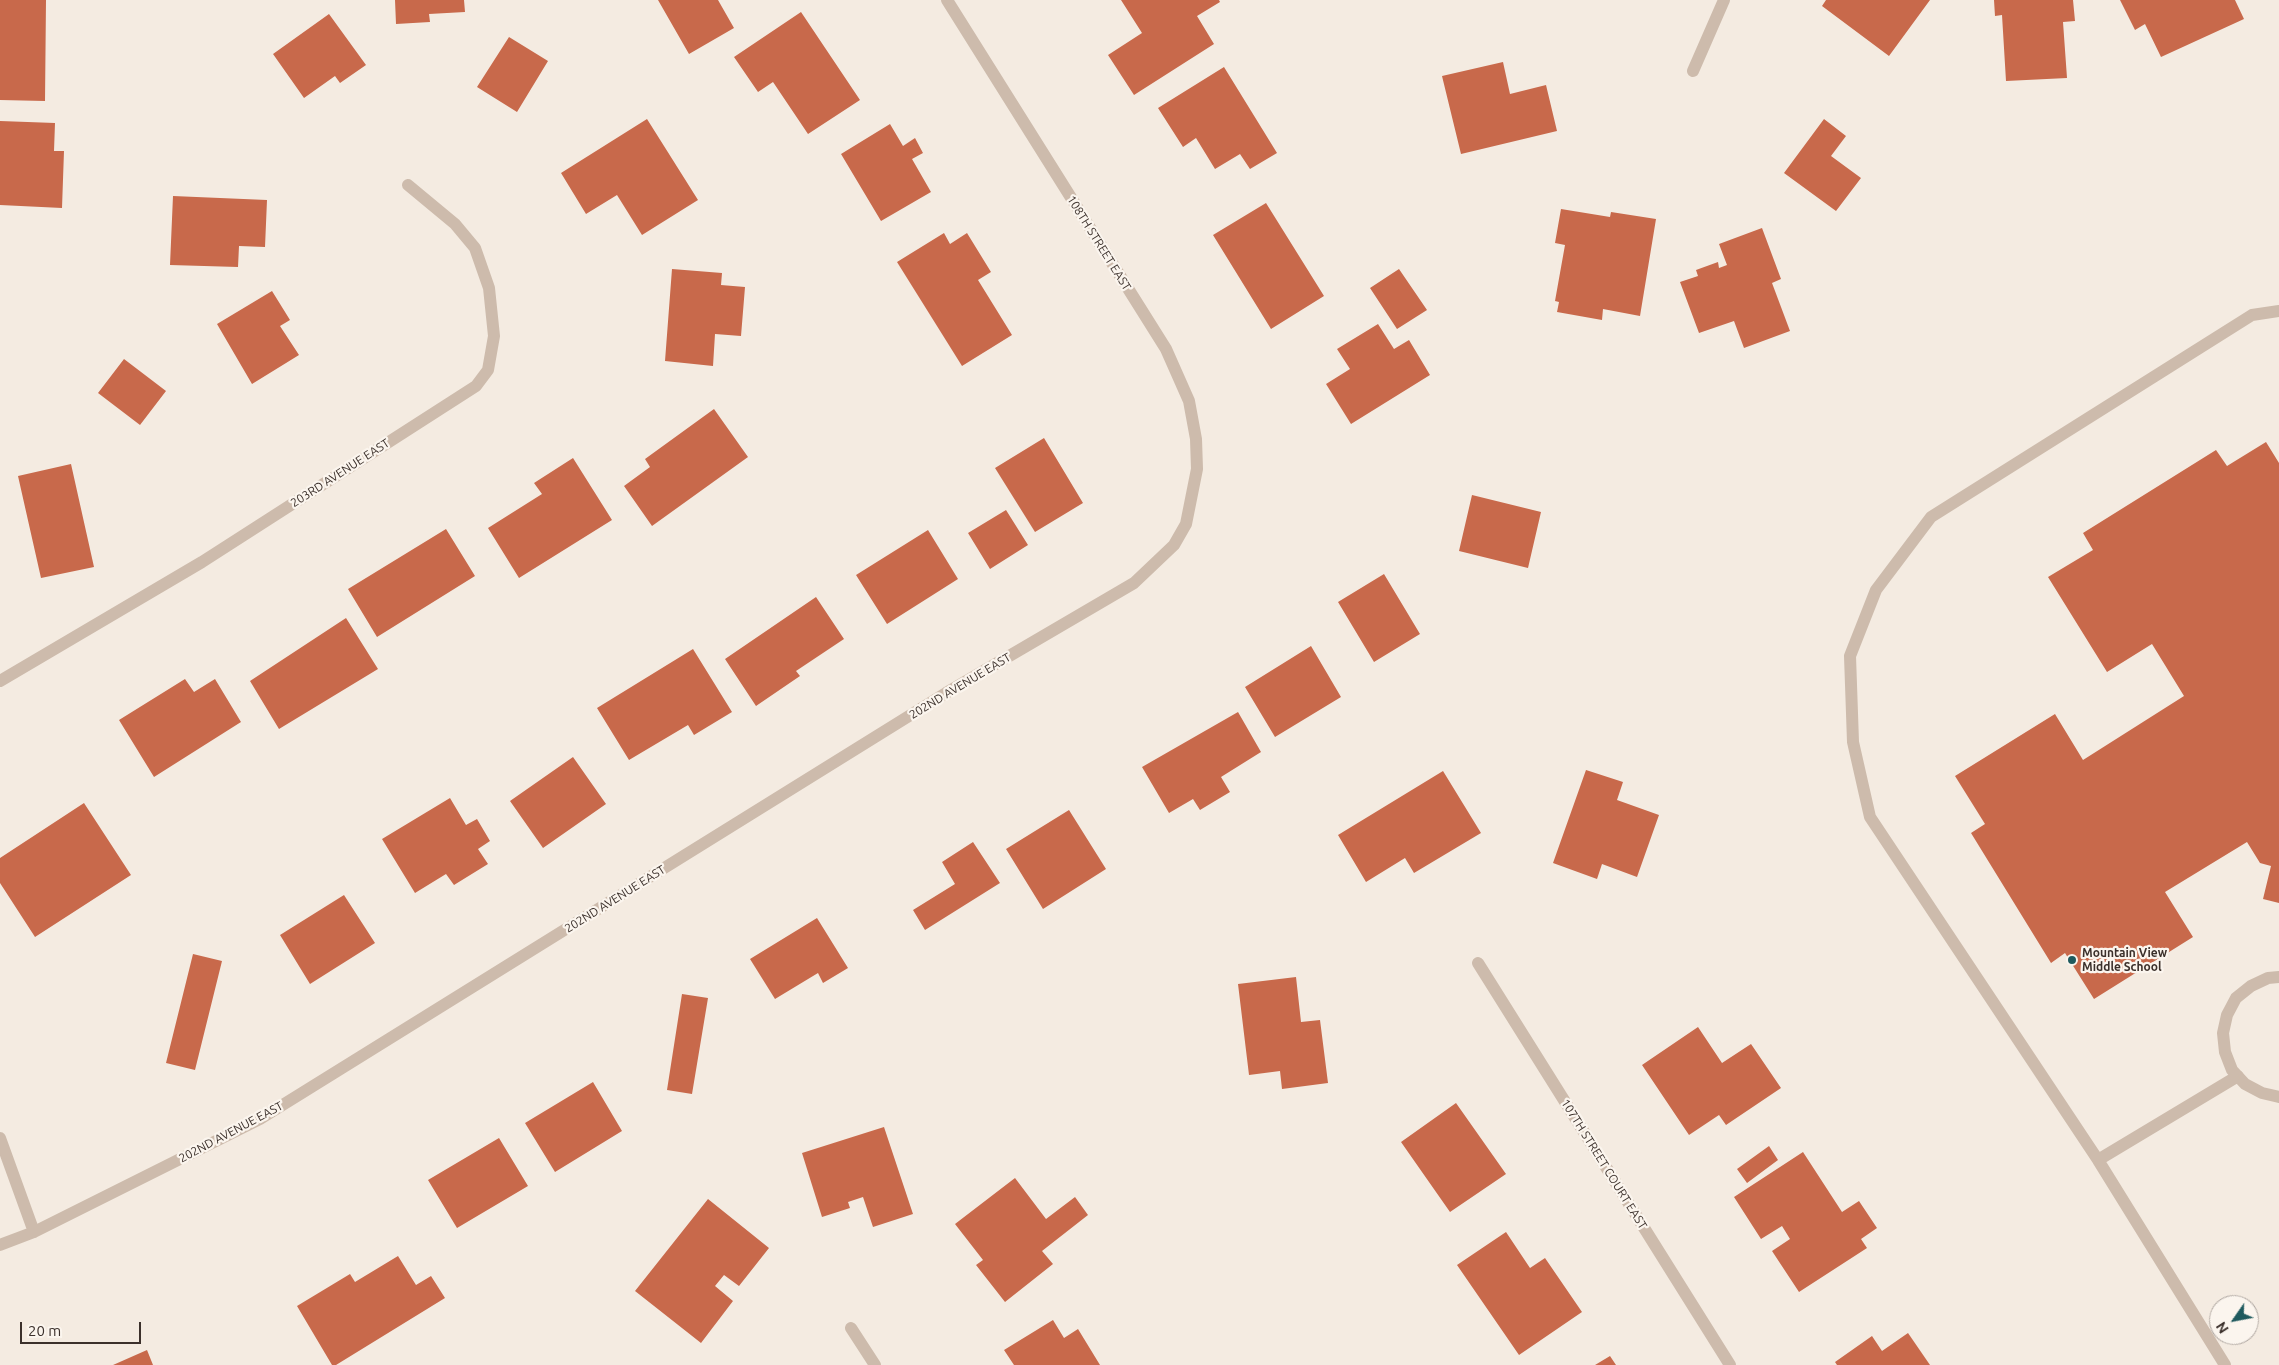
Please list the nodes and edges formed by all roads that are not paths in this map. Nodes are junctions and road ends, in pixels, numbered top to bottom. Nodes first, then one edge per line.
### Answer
1 (947, 0) edge
2 (1724, 0) edge
3 (1694, 71) dead end
4 (408, 185) dead end
5 (2279, 310) edge
6 (1189, 503) joint
7 (0, 681) edge
8 (1478, 962) dead end
9 (2279, 977) edge
10 (2238, 1076) junction
11 (2279, 1097) edge
12 (0, 1138) edge
13 (2098, 1160) junction
14 (34, 1232) junction
15 (0, 1245) edge
16 (851, 1328) dead end
17 (875, 1365) edge
18 (1730, 1365) edge
19 (2225, 1365) edge

1 - 6 street, 108TH STREET EAST
2 - 3 street
4 - 7 street, 203RD AVENUE EAST
5 - 13 street
6 - 14 street, 202ND AVENUE EAST
8 - 18 street, 107TH STREET COURT EAST
9 - 10 street
10 - 11 street
10 - 13 street
12 - 14 street
13 - 19 street
14 - 15 street, 202ND AVENUE EAST
16 - 17 street

